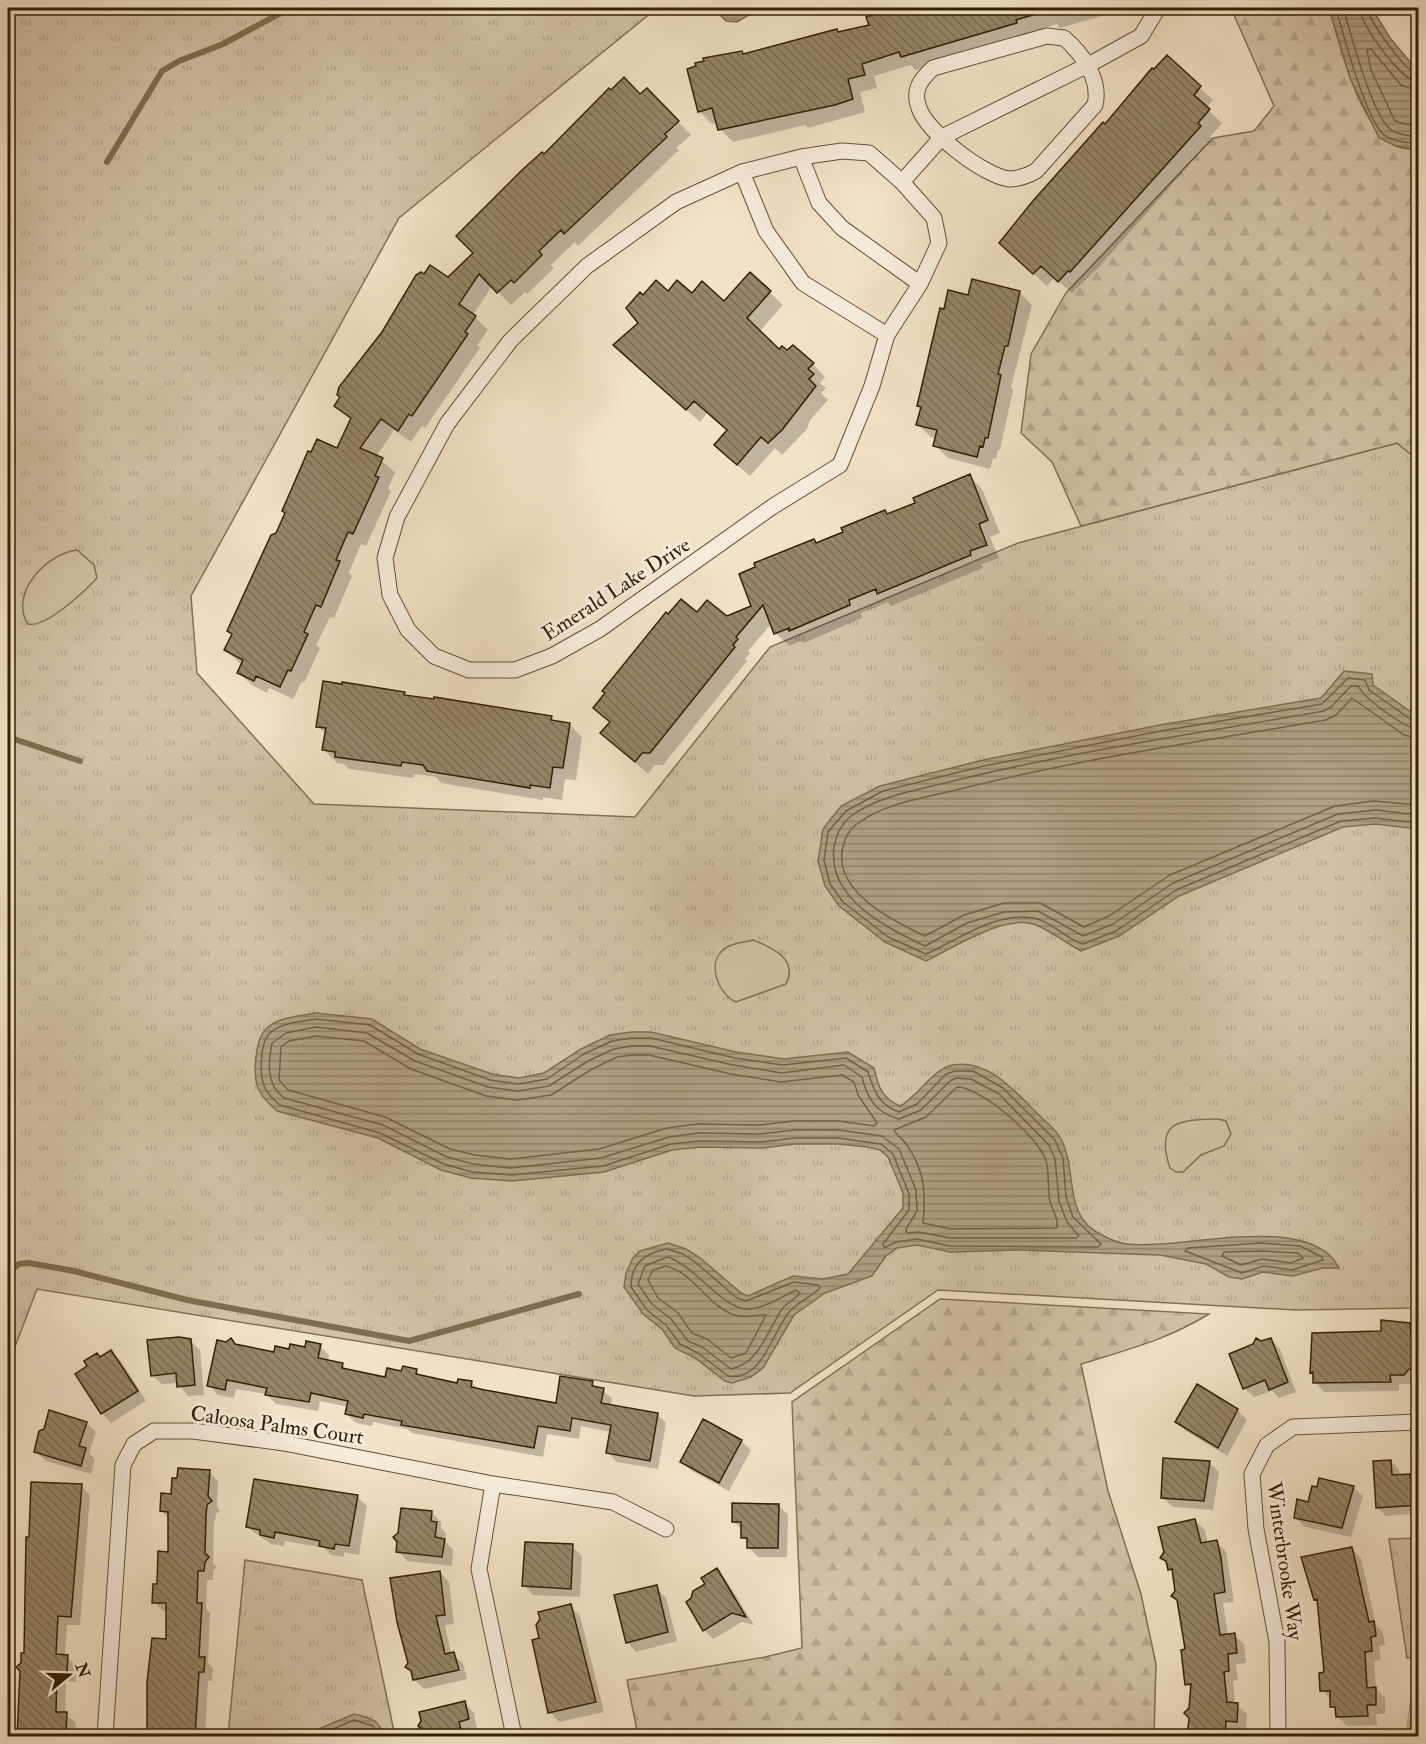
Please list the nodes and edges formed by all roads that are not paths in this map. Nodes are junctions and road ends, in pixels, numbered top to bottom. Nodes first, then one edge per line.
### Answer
1 (1158, 8) edge
2 (1088, 66) junction
3 (942, 137) junction
4 (801, 157) junction
5 (742, 172) junction
6 (902, 182) junction
7 (920, 284) junction
8 (887, 335) junction
9 (1419, 1422) edge
10 (493, 1484) junction
11 (666, 1529) dead end
12 (105, 1737) edge
13 (514, 1737) edge
14 (1278, 1737) edge

1 - 2 street
2 - 3 street
2 - 3 street
2 - 3 street
3 - 6 street
4 - 5 street, Emerald Lake Drive
4 - 6 street, Emerald Lake Drive
4 - 7 street
5 - 8 street
5 - 8 street, Emerald Lake Drive
6 - 7 street, Emerald Lake Drive
7 - 8 street, Emerald Lake Drive
9 - 14 street, Winterbrooke Way
10 - 11 street, Caloosa Palms Court
10 - 12 street, Caloosa Palms Court
10 - 13 street

